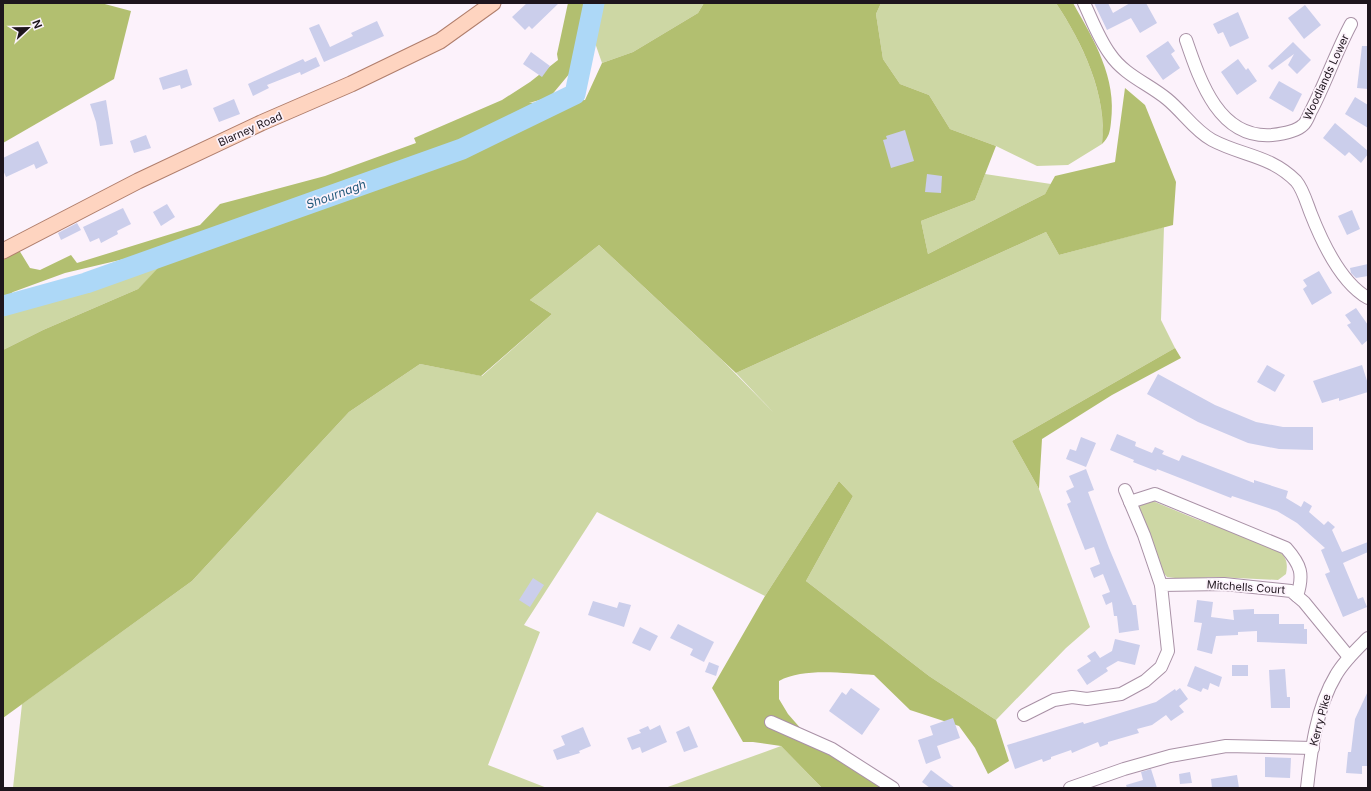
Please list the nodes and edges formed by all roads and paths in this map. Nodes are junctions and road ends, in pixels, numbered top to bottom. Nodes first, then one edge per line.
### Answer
1 (493, 3) edge
2 (1084, 3) edge
3 (1351, 24) dead end
4 (1186, 40) dead end
5 (1261, 136) junction
6 (1260, 156) junction
7 (3, 251) edge
8 (1368, 298) edge
9 (1125, 490) dead end
10 (1130, 502) junction
11 (1161, 585) junction
12 (1297, 596) junction
13 (1368, 638) edge
14 (1349, 657) junction
15 (1024, 715) dead end
16 (771, 722) dead end
17 (1313, 748) junction
18 (893, 788) edge
19 (1070, 788) edge
20 (1307, 788) edge

1 - 7 main road, Blarney Road
2 - 6 street
3 - 5 street, Woodlands Lower
4 - 5 street, Woodlands Lower
5 - 6 street
6 - 8 street
9 - 10 street
10 - 11 street
10 - 12 street
11 - 12 street, Mitchells Court
11 - 15 street
12 - 14 street, Mitchells Court
13 - 14 street, Kerry Pike
14 - 17 street, Kerry Pike
16 - 18 street
17 - 19 street
17 - 20 street, Kerry Pike

